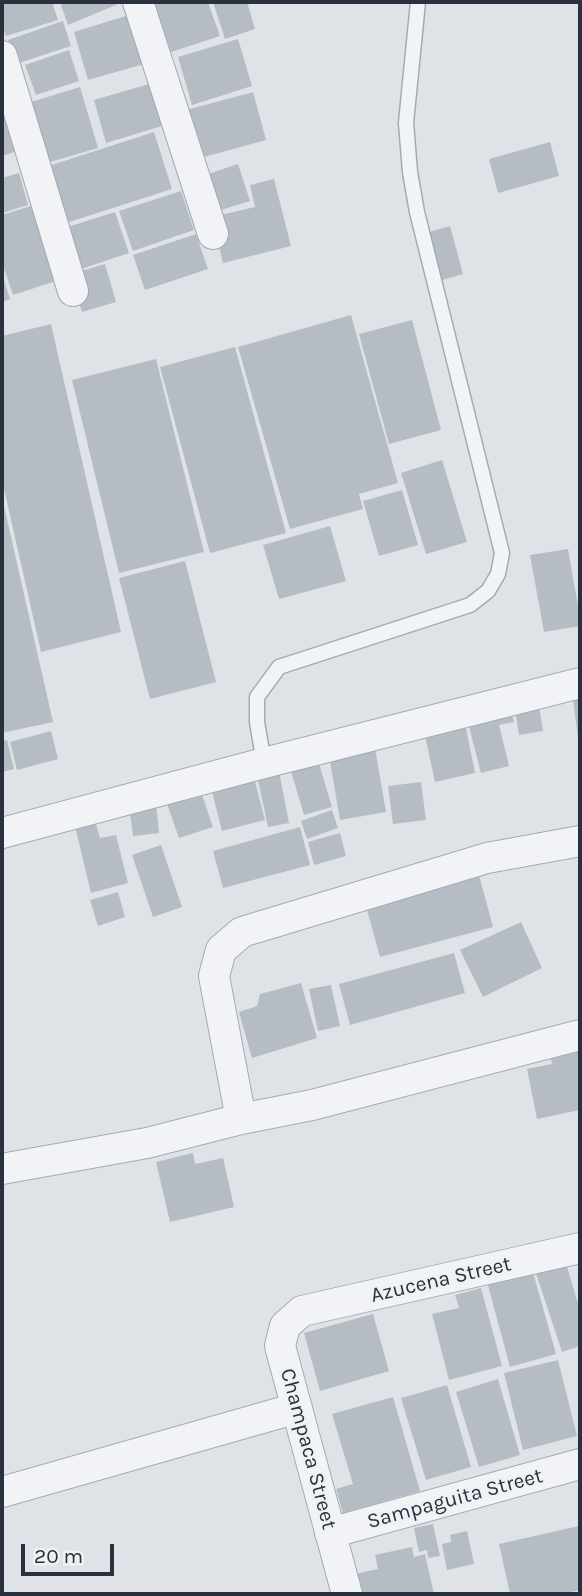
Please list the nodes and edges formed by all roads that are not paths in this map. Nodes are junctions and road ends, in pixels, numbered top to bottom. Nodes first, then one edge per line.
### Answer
1 (138, 2) edge
2 (418, 2) edge
3 (2, 57) edge
4 (213, 234) dead end
5 (73, 291) dead end
6 (580, 683) edge
7 (264, 762) junction
8 (2, 833) edge
9 (580, 841) edge
10 (580, 1035) edge
11 (241, 1119) junction
12 (2, 1169) edge
13 (580, 1248) edge
14 (302, 1311) joint
15 (297, 1408) junction
16 (580, 1464) edge
17 (2, 1492) edge
18 (330, 1533) junction
19 (347, 1594) edge

1 - 4 street
2 - 7 lane
3 - 5 street
6 - 7 street
7 - 8 street
9 - 11 street
10 - 11 street
11 - 12 street
13 - 14 street, Azucena Street
14 - 15 street, Champaca Street
15 - 17 street
15 - 18 street, Champaca Street
16 - 18 street, Sampaguita Street
18 - 19 street, Champaca Street

